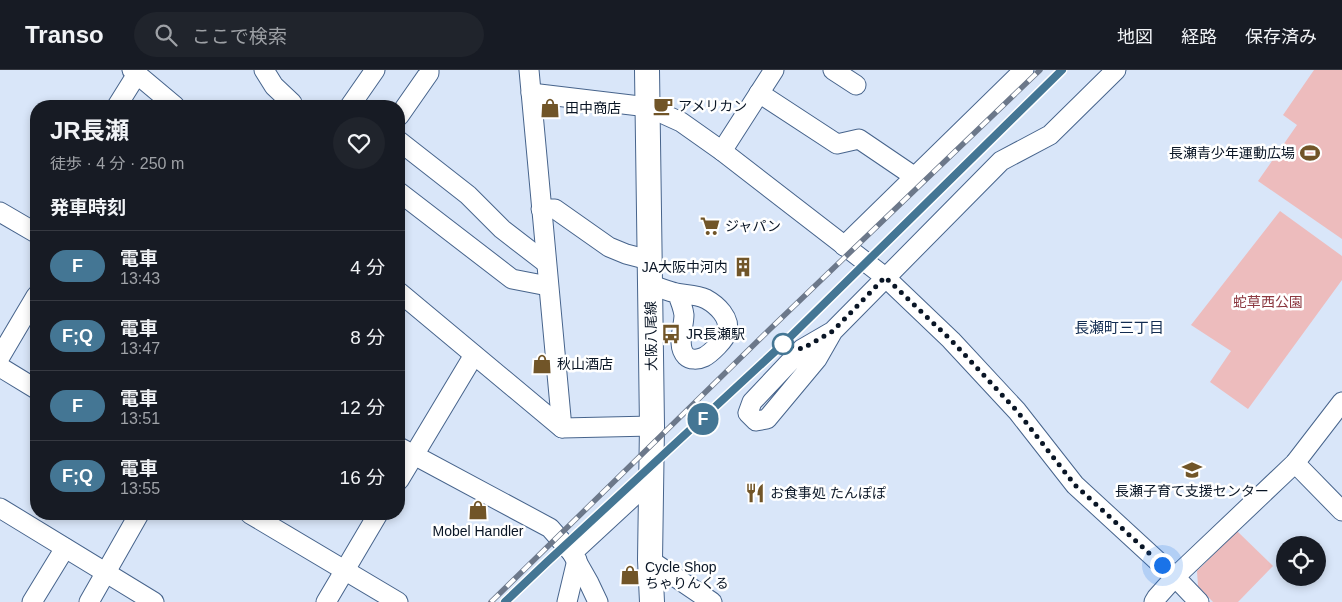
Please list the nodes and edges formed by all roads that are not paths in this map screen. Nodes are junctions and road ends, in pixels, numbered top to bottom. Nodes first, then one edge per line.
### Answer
1 (264, 70) edge
2 (375, 70) edge
3 (429, 70) edge
4 (529, 70) edge
5 (647, 70) edge
6 (774, 70) edge
7 (832, 70) edge
8 (1024, 70) edge
9 (1116, 70) edge
10 (134, 72) edge
11 (856, 85) dead end
12 (531, 92) junction
13 (759, 93) junction
14 (120, 100) edge
15 (168, 100) edge
16 (289, 100) edge
17 (354, 100) edge
18 (405, 107) edge
19 (648, 107) junction
20 (405, 146) edge
21 (722, 151) junction
22 (915, 176) junction
23 (405, 197) edge
24 (542, 209) junction
25 (0, 212) edge
26 (30, 230) edge
27 (844, 246) junction
28 (649, 260) junction
29 (546, 263) junction
30 (885, 277) junction
31 (650, 285) junction
32 (548, 286) junction
33 (677, 293) dead end
34 (405, 297) edge
35 (30, 306) edge
36 (833, 331) junction
37 (0, 356) edge
38 (474, 356) junction
39 (0, 367) edge
40 (30, 385) edge
41 (1342, 402) edge
42 (652, 426) junction
43 (562, 428) junction
44 (406, 451) edge
45 (1295, 462) junction
46 (651, 480) junction
47 (0, 508) edge
48 (1342, 511) edge
49 (30, 518) edge
50 (35, 520) edge
51 (136, 520) edge
52 (260, 520) edge
53 (374, 520) edge
54 (65, 548) junction
55 (575, 556) junction
56 (650, 560) junction
57 (345, 570) junction
58 (106, 573) junction
59 (1175, 577) junction
60 (32, 602) edge
61 (89, 602) edge
62 (154, 602) edge
63 (326, 602) edge
64 (398, 602) edge
65 (567, 602) edge
66 (598, 602) edge
67 (652, 602) edge
68 (712, 602) edge
69 (1154, 602) edge
70 (1199, 602) edge

1 - 16 street
2 - 17 street
3 - 18 street
4 - 12 street
5 - 19 main road, 大阪八尾線
6 - 13 street
7 - 11 street
8 - 22 street
9 - 30 street
10 - 14 street
10 - 15 street
12 - 19 street
12 - 24 street
13 - 21 street
13 - 22 street
19 - 21 street
19 - 28 main road, 大阪八尾線
20 - 29 street
21 - 27 street
22 - 27 street
23 - 32 street
24 - 28 street
24 - 29 street
25 - 26 street
27 - 30 street
28 - 31 main road, 大阪八尾線
29 - 32 street
30 - 36 street
30 - 59 street
31 - 33 street
31 - 42 main road, 大阪八尾線
32 - 43 street
34 - 38 street
35 - 37 street
36 - 36 street
38 - 43 street
38 - 44 street
39 - 40 street
41 - 45 street
42 - 43 street
42 - 46 main road, 大阪八尾線
44 - 55 street
45 - 48 street
45 - 59 street
46 - 55 street
46 - 56 main road, 大阪八尾線
47 - 49 street
50 - 54 street
51 - 58 street
52 - 57 street
53 - 57 street
54 - 58 street
54 - 60 street
55 - 65 street
55 - 66 street
56 - 67 main road, 大阪八尾線
56 - 68 street
57 - 63 street
57 - 64 street
58 - 61 street
58 - 62 street
59 - 69 street
59 - 70 street

